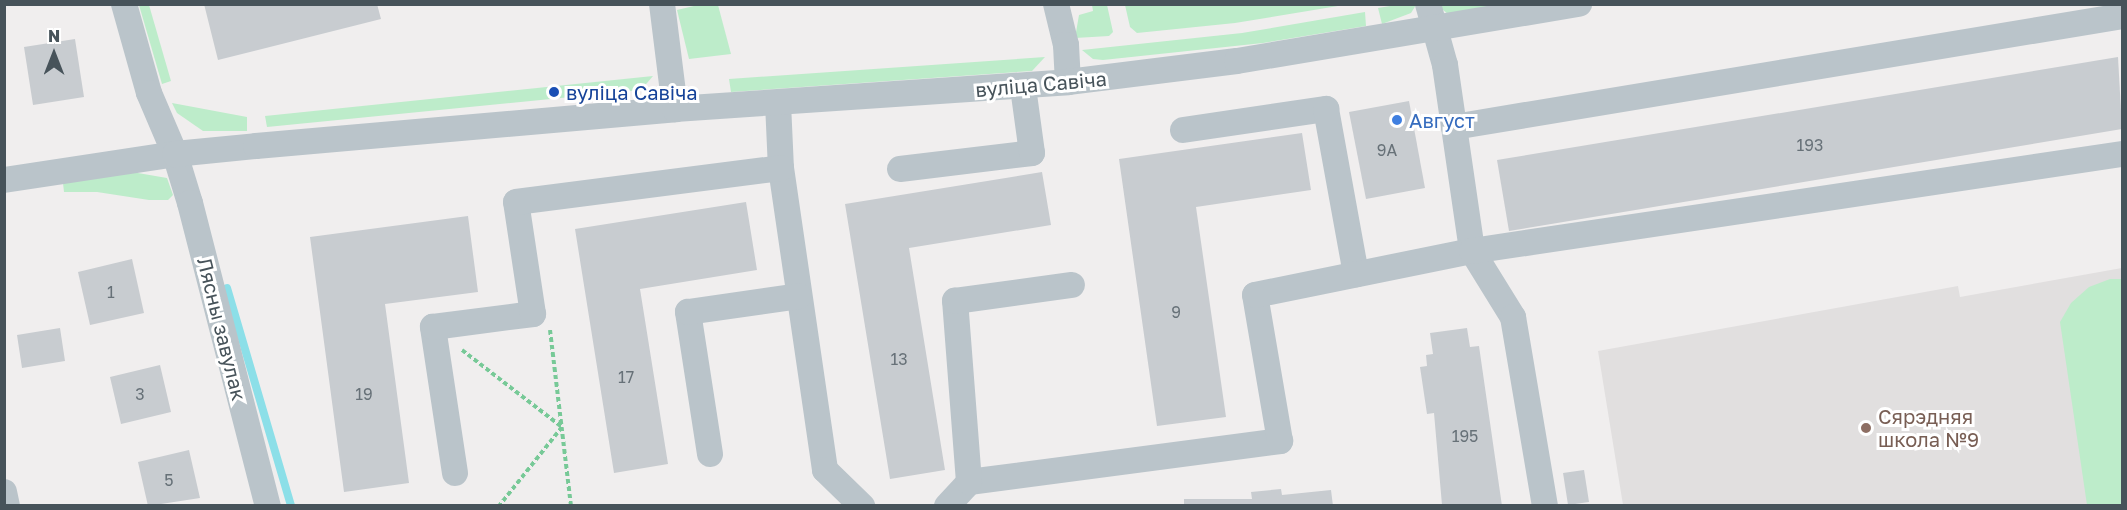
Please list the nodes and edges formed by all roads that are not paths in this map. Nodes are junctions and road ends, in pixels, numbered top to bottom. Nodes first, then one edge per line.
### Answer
1 (124, 4) edge
2 (662, 4) edge
3 (1056, 4) edge
4 (1428, 4) edge
5 (1579, 4) edge
6 (1551, 7) edge
7 (2122, 16) edge
8 (1433, 30) junction
9 (1068, 82) junction
10 (1023, 87) junction
11 (778, 103) junction
12 (675, 108) junction
13 (1454, 127) junction
14 (1184, 130) dead end
15 (176, 154) junction
16 (2122, 154) edge
17 (781, 168) junction
18 (900, 169) dead end
19 (4, 180) edge
20 (1472, 252) junction
21 (1356, 274) junction
22 (1072, 285) dead end
23 (799, 296) junction
24 (710, 454) dead end
25 (455, 473) dead end
26 (969, 482) junction
27 (4, 492) edge
28 (7, 506) edge
29 (268, 506) edge
30 (862, 506) edge
31 (947, 506) edge
32 (1545, 506) edge

1 - 15 street, Лясны завулак
2 - 12 street
3 - 9 street
4 - 8 street
5 - 6 street, вуліца Савіча
6 - 8 street, вуліца Савіча
7 - 13 street
8 - 9 street, вуліца Савіча
8 - 13 street
9 - 10 street, вуліца Савіча
10 - 11 street, вуліца Савіча
10 - 18 street
11 - 12 street, вуліца Савіча
11 - 17 street
12 - 15 street, вуліца Савіча
13 - 20 street
14 - 21 street
15 - 19 street, вуліца Савіча
15 - 29 street, Лясны завулак
16 - 20 street
17 - 23 street
17 - 25 street
20 - 21 street
20 - 32 street
21 - 26 street
22 - 26 street
23 - 24 street
23 - 30 street
26 - 31 street
27 - 28 street

